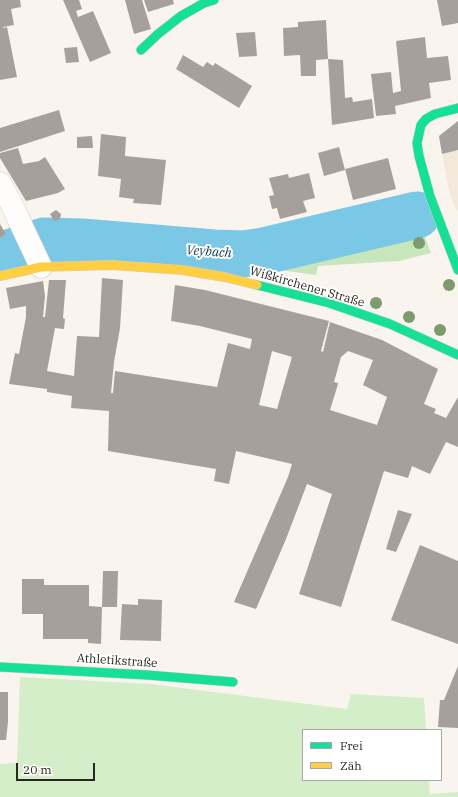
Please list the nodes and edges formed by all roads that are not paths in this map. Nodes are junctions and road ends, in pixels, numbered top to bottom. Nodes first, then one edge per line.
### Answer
1 (214, 0) edge
2 (141, 50) dead end
3 (458, 108) edge
4 (0, 184) edge
5 (34, 251) junction
6 (458, 270) edge
7 (0, 276) edge
8 (458, 355) edge
9 (0, 667) edge
10 (233, 682) dead end

1 - 2 street
3 - 6 street
4 - 5 street
5 - 7 street, Wißkirchener Straße
5 - 8 street, Wißkirchener Straße
9 - 10 street, Athletikstraße

